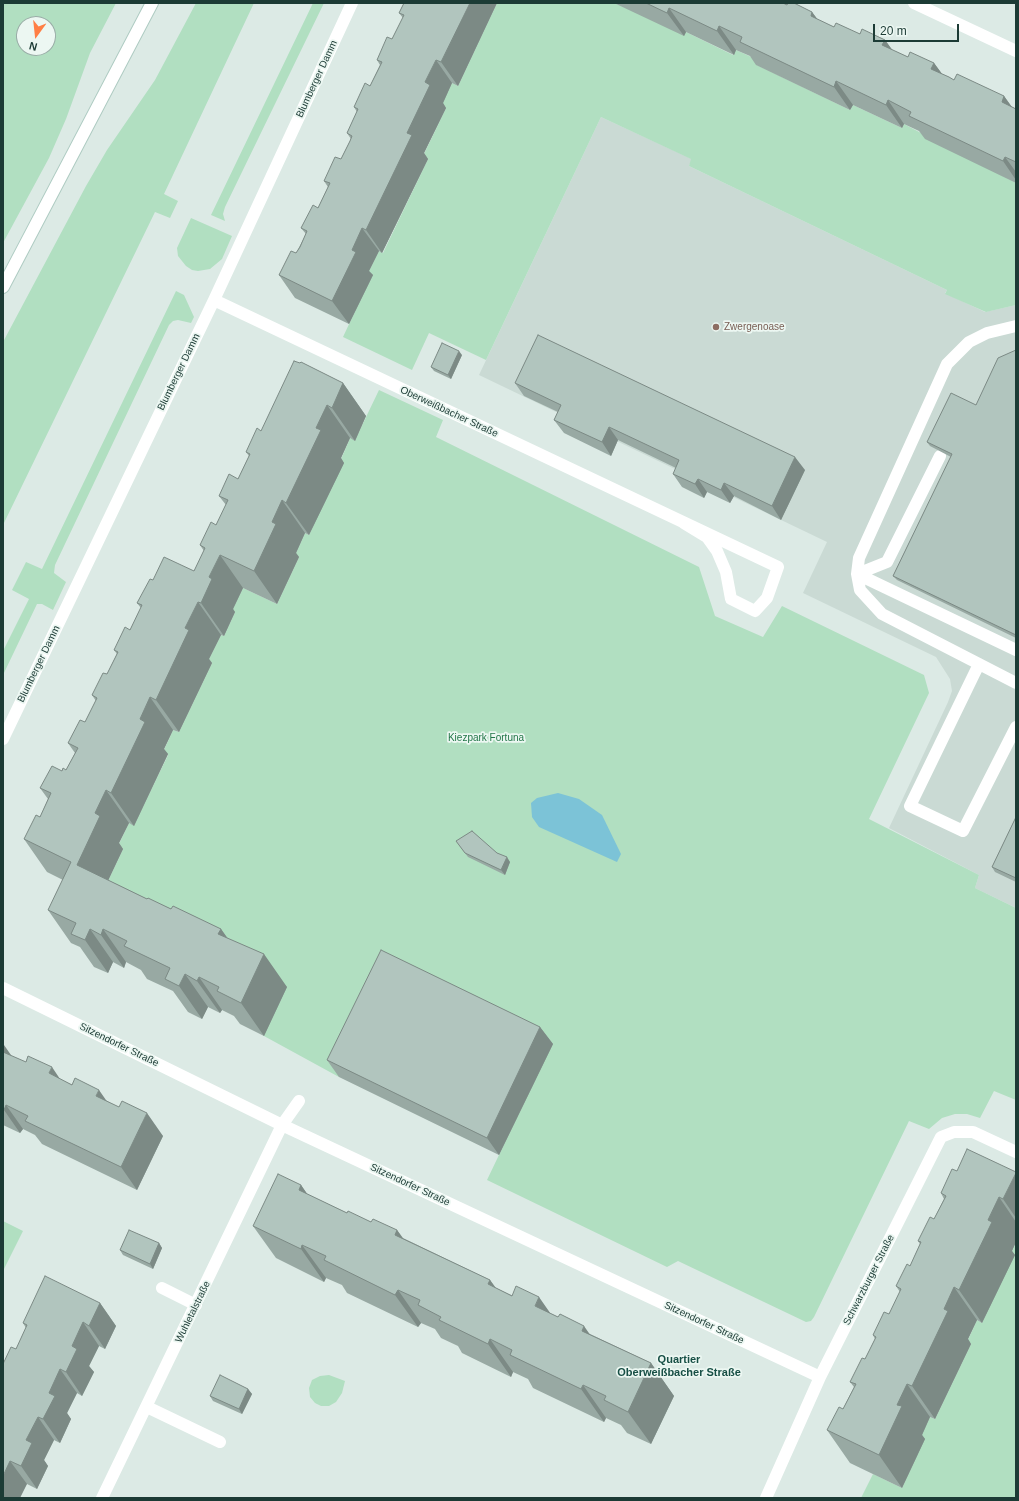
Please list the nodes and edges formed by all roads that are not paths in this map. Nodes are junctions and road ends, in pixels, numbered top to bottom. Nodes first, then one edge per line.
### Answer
1 (152, 3) edge
2 (352, 3) edge
3 (914, 3) edge
4 (1016, 51) edge
5 (3, 287) edge
6 (214, 300) junction
7 (1016, 326) edge
8 (940, 456) edge
9 (684, 523) junction
10 (857, 574) junction
11 (1016, 650) edge
12 (979, 664) junction
13 (1016, 683) edge
14 (1016, 727) edge
15 (3, 739) edge
16 (3, 988) edge
17 (299, 1101) dead end
18 (282, 1125) junction
19 (1016, 1152) edge
20 (162, 1288) dead end
21 (196, 1305) junction
22 (820, 1377) junction
23 (147, 1407) junction
24 (220, 1442) dead end
25 (102, 1498) edge
26 (766, 1498) edge

1 - 5 street
2 - 6 street, Blumberger Damm
3 - 4 street
6 - 9 street, Oberweißbacher Straße
6 - 15 street, Blumberger Damm
7 - 10 street
8 - 10 street
9 - 9 street, Oberweißbacher Straße
10 - 11 street
10 - 12 street
12 - 13 street
12 - 14 street
16 - 18 street, Sitzendorfer Straße
17 - 18 street, Wuhletalstraße
18 - 21 street, Wuhletalstraße
18 - 22 street, Sitzendorfer Straße
19 - 22 street, Schwarzburger Straße
20 - 21 street
21 - 23 street, Wuhletalstraße
22 - 26 street, Schwarzburger Straße
23 - 24 street
23 - 25 street, Wuhletalstraße

